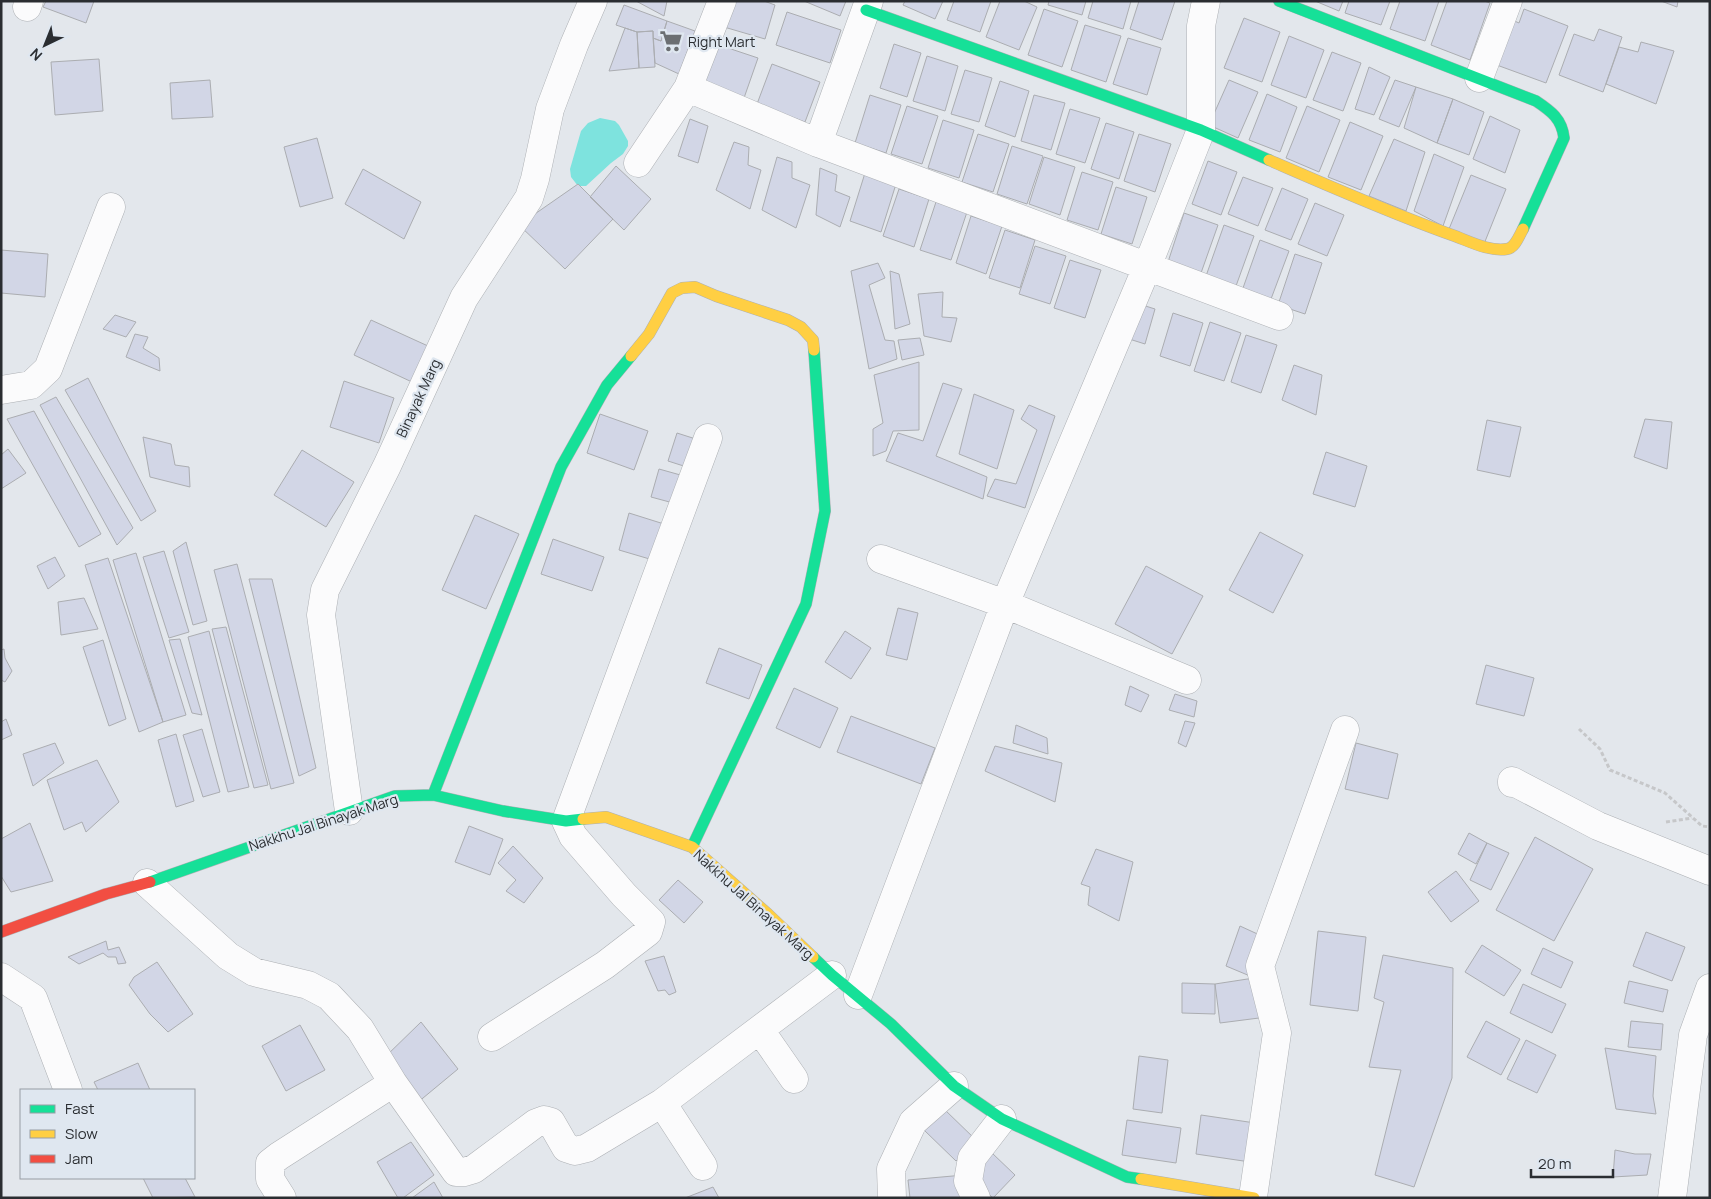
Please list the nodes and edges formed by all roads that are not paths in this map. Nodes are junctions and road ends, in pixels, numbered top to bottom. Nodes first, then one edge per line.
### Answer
1 (593, 1) edge
2 (722, 1) edge
3 (1206, 1) edge
4 (1279, 1) edge
5 (1508, 1) edge
6 (868, 5) edge
7 (1479, 78) junction
8 (688, 88) junction
9 (1201, 130) junction
10 (818, 143) junction
11 (638, 163) dead end
12 (111, 208) dead end
13 (1147, 267) junction
14 (1279, 316) dead end
15 (1, 390) edge
16 (708, 438) dead end
17 (881, 559) dead end
18 (1004, 604) junction
19 (1187, 680) dead end
20 (1345, 730) dead end
21 (1512, 783) dead end
22 (433, 795) junction
23 (349, 811) junction
24 (566, 822) junction
25 (692, 847) junction
26 (1710, 871) edge
27 (146, 882) junction
28 (1, 932) edge
29 (832, 975) junction
30 (1, 977) edge
31 (1710, 988) edge
32 (858, 995) junction
33 (760, 1030) junction
34 (492, 1037) dead end
35 (794, 1079) dead end
36 (393, 1083) junction
37 (954, 1086) junction
38 (68, 1089) edge
39 (662, 1103) junction
40 (1002, 1119) junction
41 (704, 1166) dead end
42 (282, 1198) edge
43 (892, 1198) edge
44 (976, 1198) edge
45 (1254, 1198) edge
46 (1672, 1198) edge

1 - 23 street, Binayak Marg
2 - 8 street
3 - 9 street
4 - 7 street
5 - 7 street
6 - 9 street
6 - 10 street
7 - 9 street
8 - 10 street
8 - 11 street
9 - 13 street
10 - 13 street
12 - 15 street
13 - 14 street
13 - 18 street
16 - 24 street
17 - 18 street
18 - 19 street
18 - 32 street
20 - 45 street
21 - 26 street
22 - 23 street, Nakkhu Jal Binayak Marg
22 - 24 street, Nakkhu Jal Binayak Marg
22 - 25 street
23 - 27 street, Nakkhu Jal Binayak Marg
24 - 25 street, Nakkhu Jal Binayak Marg
24 - 34 street
25 - 29 street, Nakkhu Jal Binayak Marg
27 - 28 street, Nakkhu Jal Binayak Marg
27 - 36 street
29 - 32 street, Nakkhu Jal Binayak Marg
29 - 33 street
30 - 38 street
31 - 46 street
32 - 37 street, Nakkhu Jal Binayak Marg
33 - 35 street
33 - 39 street
36 - 39 street
36 - 42 street
37 - 40 street, Nakkhu Jal Binayak Marg
37 - 43 street
39 - 41 street
40 - 44 street
40 - 45 street, Nakkhu Jal Binayak Marg

